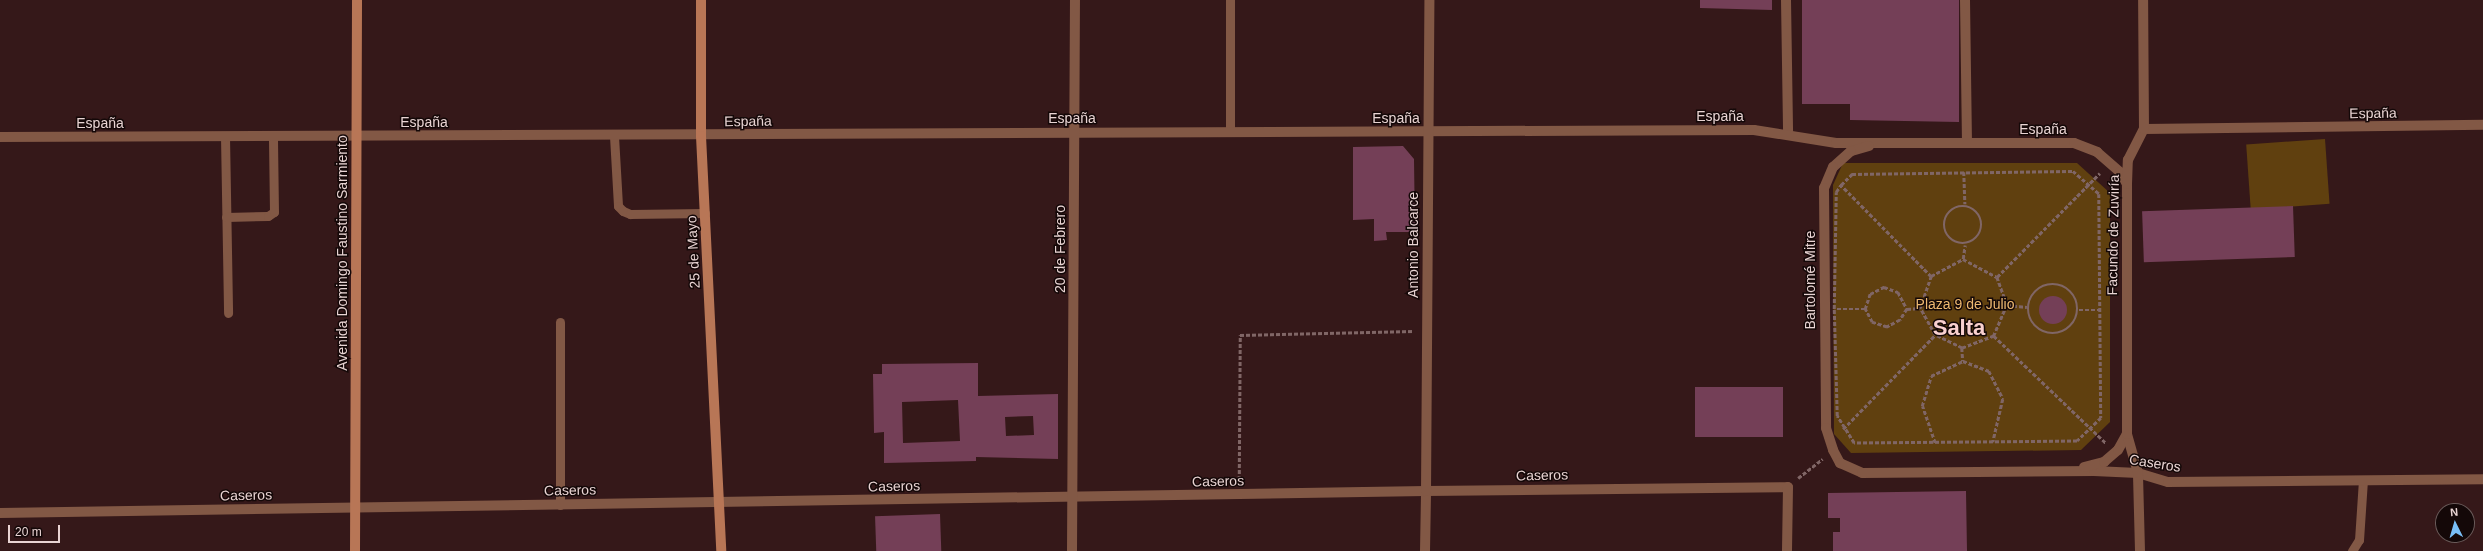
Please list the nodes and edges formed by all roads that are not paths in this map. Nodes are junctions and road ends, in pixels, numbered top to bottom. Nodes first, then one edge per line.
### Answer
1 (357, 0) edge
2 (701, 0) edge
3 (1075, 0) edge
4 (1230, 0) edge
5 (1428, 0) edge
6 (1786, 0) edge
7 (1966, 0) edge
8 (2143, 0) edge
9 (2483, 126) edge
10 (2144, 129) junction
11 (1075, 131) junction
12 (1230, 132) junction
13 (1428, 132) junction
14 (1788, 134) junction
15 (357, 135) junction
16 (225, 136) junction
17 (273, 136) junction
18 (614, 136) junction
19 (702, 136) junction
20 (0, 137) edge
21 (1883, 143) junction
22 (1967, 143) junction
23 (2127, 184) junction
24 (705, 212) junction
25 (226, 217) junction
26 (228, 312) dead end
27 (560, 322) dead end
28 (2127, 434) junction
29 (1832, 450) joint
30 (2066, 471) junction
31 (2138, 473) junction
32 (2483, 479) edge
33 (2363, 480) junction
34 (1426, 490) junction
35 (1073, 497) junction
36 (720, 503) junction
37 (560, 505) junction
38 (356, 507) junction
39 (0, 513) edge
40 (355, 551) edge
41 (722, 551) edge
42 (1072, 551) edge
43 (1426, 551) edge
44 (1787, 551) edge
45 (2140, 551) edge
46 (2352, 551) edge

1 - 15 main road, Avenida Domingo Faustino Sarmiento
2 - 19 main road, 25 de Mayo
3 - 11 street, 20 de Febrero
4 - 12 lane
5 - 13 street, Antonio Balcarce
6 - 14 street
7 - 22 street
8 - 10 street, Facundo de Zuviría
9 - 10 street, España
10 - 23 street, Facundo de Zuviría
11 - 12 street, España
11 - 19 street, España
11 - 35 street, 20 de Febrero
12 - 13 street, España
13 - 14 street, España
13 - 34 street, Antonio Balcarce
14 - 21 street, España
15 - 17 street, España
15 - 18 street, España
15 - 38 main road, Avenida Domingo Faustino Sarmiento
16 - 17 street, España
16 - 20 street, España
16 - 25 lane
17 - 25 lane
18 - 19 street, España
18 - 24 lane
19 - 24 main road, 25 de Mayo
21 - 22 street, España
21 - 29 street, Bartolomé Mitre
22 - 23 street, España
23 - 28 street, Facundo de Zuviría
24 - 36 main road, 25 de Mayo
25 - 26 lane
27 - 37 lane
28 - 30 street
28 - 31 street, Facundo de Zuviría
29 - 30 street, Caseros
30 - 31 street, Caseros
31 - 33 street, Caseros
31 - 45 street, Facundo de Zuviría
32 - 33 street, Caseros
33 - 46 lane
34 - 35 street, Caseros
34 - 43 street, Antonio Balcarce
34 - 44 street, Caseros
35 - 36 street, Caseros
35 - 42 street, 20 de Febrero
36 - 37 street, Caseros
36 - 41 main road, 25 de Mayo
37 - 38 street, Caseros
38 - 39 street, Caseros
38 - 40 main road, Avenida Domingo Faustino Sarmiento

